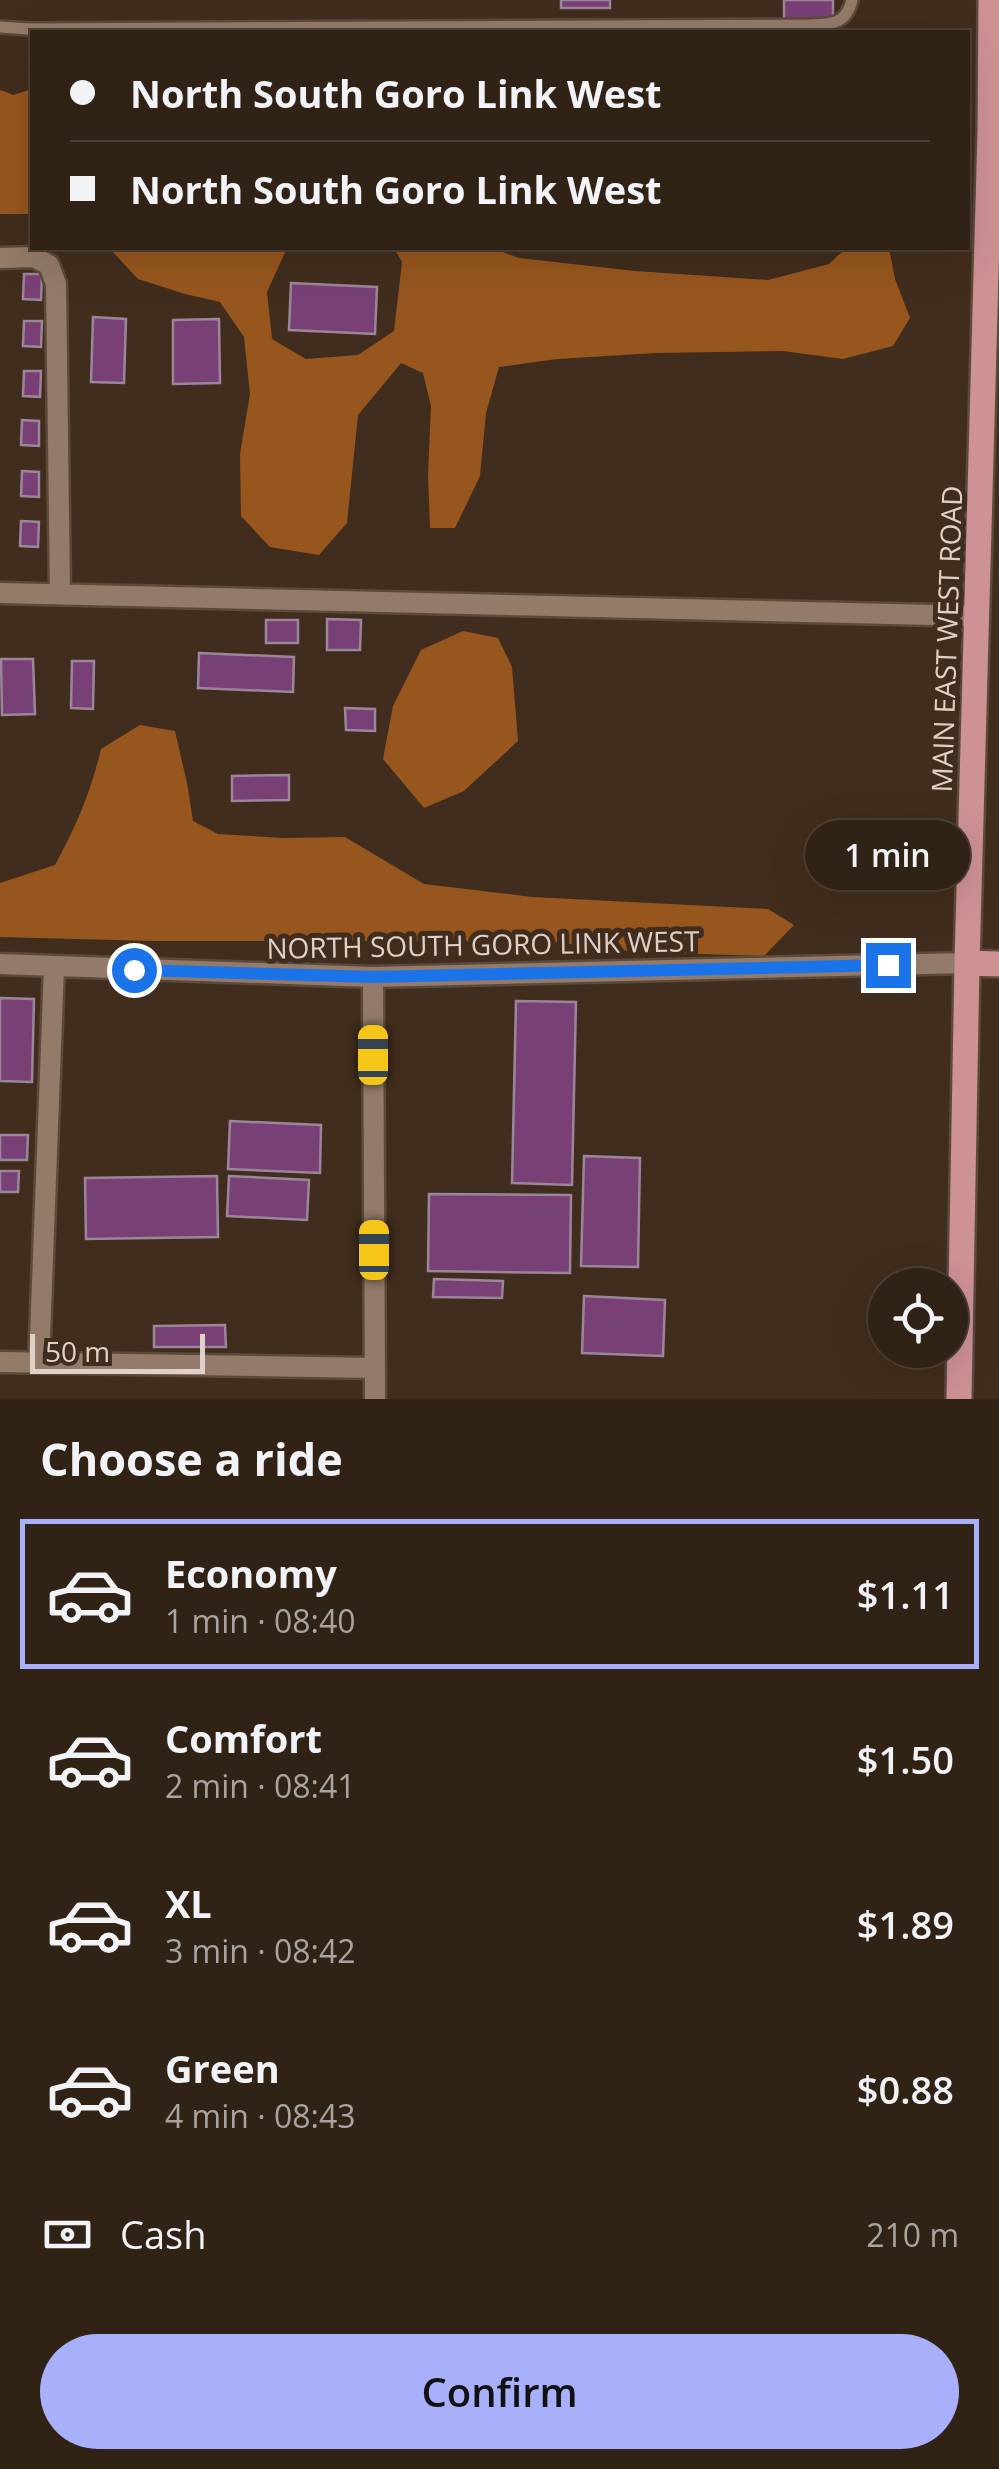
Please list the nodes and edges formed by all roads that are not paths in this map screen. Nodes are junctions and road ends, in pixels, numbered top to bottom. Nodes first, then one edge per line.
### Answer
1 (852, 0) edge
2 (991, 0) edge
3 (0, 27) edge
4 (0, 258) edge
5 (0, 593) edge
6 (60, 594) junction
7 (977, 616) junction
8 (967, 963) junction
9 (0, 964) edge
10 (999, 964) edge
11 (54, 967) junction
12 (373, 977) junction
13 (0, 1362) edge
14 (38, 1363) junction
15 (375, 1368) junction
16 (375, 1399) edge
17 (960, 1399) edge

1 - 3 lane
2 - 7 main road, MAIN EAST WEST ROAD
4 - 6 street
5 - 6 street
6 - 7 street
7 - 8 main road, MAIN EAST WEST ROAD
8 - 10 main road
8 - 12 street, NORTH SOUTH GORO LINK WEST
8 - 17 main road, MAIN EAST WEST ROAD
9 - 11 street, NORTH SOUTH GORO LINK WEST
11 - 12 street, NORTH SOUTH GORO LINK WEST
11 - 14 street
12 - 15 street
13 - 14 street
14 - 15 street
15 - 16 street

